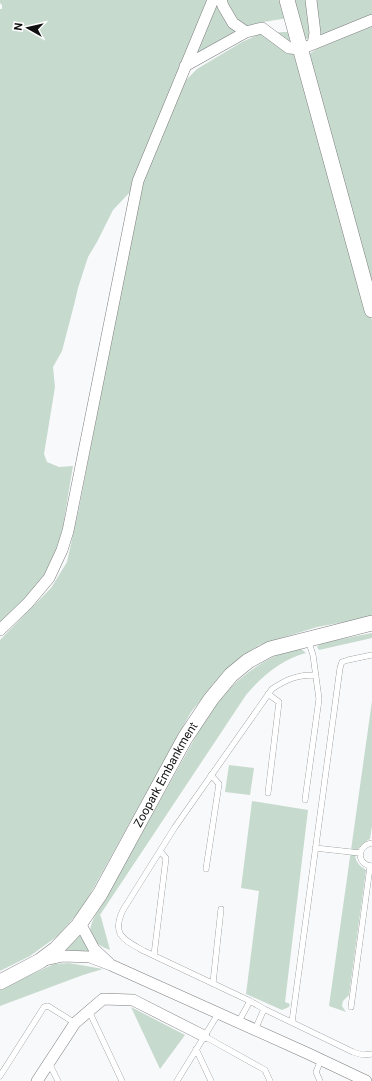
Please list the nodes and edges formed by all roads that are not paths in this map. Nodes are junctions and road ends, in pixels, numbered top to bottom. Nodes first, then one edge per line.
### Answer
1 (213, 0) edge
2 (221, 0) edge
3 (287, 0) edge
4 (311, 0) edge
5 (372, 20) edge
6 (246, 32) junction
7 (307, 47) junction
8 (185, 66) junction
9 (372, 310) edge
10 (372, 622) edge
11 (0, 630) edge
12 (307, 638) junction
13 (372, 655) edge
14 (315, 675) junction
15 (268, 694) junction
16 (211, 775) junction
17 (268, 793) dead end
18 (305, 800) dead end
19 (372, 843) edge
20 (315, 848) junction
21 (160, 851) junction
22 (360, 853) junction
23 (371, 866) edge
24 (206, 869) dead end
25 (221, 909) dead end
26 (80, 923) junction
27 (154, 955) junction
28 (40, 961) junction
29 (111, 965) junction
30 (0, 982) edge
31 (213, 983) junction
32 (250, 1001) junction
33 (351, 1007) dead end
34 (264, 1009) junction
35 (88, 1011) junction
36 (218, 1014) junction
37 (292, 1022) junction
38 (238, 1023) junction
39 (75, 1024) junction
40 (255, 1030) junction
41 (204, 1036) junction
42 (196, 1049) junction
43 (372, 1054) edge
44 (321, 1060) junction
45 (49, 1064) junction
46 (0, 1076) edge
47 (38, 1081) edge
48 (58, 1081) edge
49 (122, 1081) edge
50 (176, 1081) edge
51 (211, 1081) edge
52 (270, 1081) edge
53 (320, 1081) edge
54 (366, 1081) edge

1 - 8 street
2 - 6 street
3 - 7 main road
4 - 7 street
5 - 7 street
6 - 7 street
6 - 8 street
7 - 9 main road
8 - 11 street
10 - 12 main road, Zoopark Embankment
12 - 14 lane
12 - 26 main road, Zoopark Embankment
13 - 20 lane
14 - 15 lane
14 - 18 lane
15 - 16 lane
15 - 17 lane
16 - 21 lane
16 - 24 lane
19 - 22 lane
20 - 22 lane
20 - 37 lane
21 - 27 lane
21 - 27 lane
22 - 23 lane
23 - 33 lane
25 - 31 lane
26 - 28 main road, Zoopark Embankment
26 - 29 street
27 - 31 lane
28 - 29 street
28 - 30 main road, Zoopark Embankment
29 - 36 street
31 - 32 lane
32 - 34 lane
32 - 38 lane
34 - 37 lane
34 - 40 lane
35 - 39 street
35 - 41 street
35 - 49 lane
36 - 38 street
36 - 41 lane
37 - 43 lane
38 - 40 street
39 - 45 street
39 - 46 lane
40 - 44 street
41 - 42 lane
41 - 52 lane
42 - 50 lane
42 - 51 lane
44 - 53 lane
44 - 54 street
45 - 47 street
45 - 48 lane

